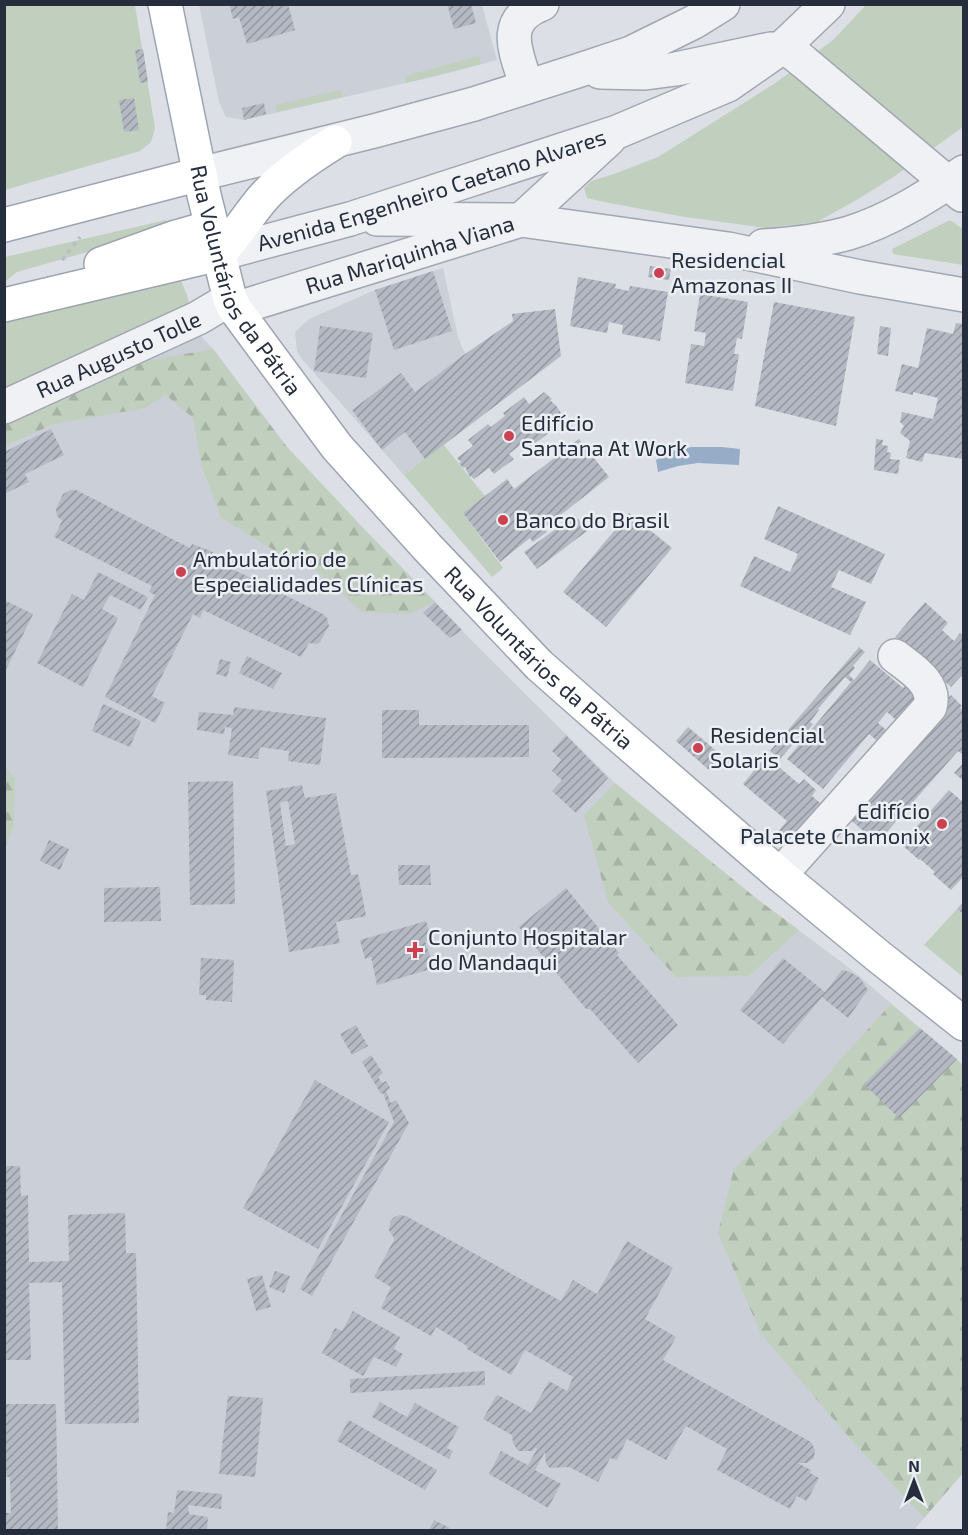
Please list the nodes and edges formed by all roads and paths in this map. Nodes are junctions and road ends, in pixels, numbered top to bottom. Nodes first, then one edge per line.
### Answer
1 (165, 4) edge
2 (542, 4) edge
3 (723, 4) edge
4 (828, 4) edge
5 (784, 46) junction
6 (577, 71) junction
7 (527, 87) junction
8 (617, 132) junction
9 (335, 142) junction
10 (200, 174) junction
11 (958, 184) edge
12 (350, 219) junction
13 (521, 220) junction
14 (4, 225) edge
15 (215, 241) junction
16 (728, 249) junction
17 (963, 295) edge
18 (18, 302) edge
19 (233, 304) junction
20 (4, 407) edge
21 (895, 656) dead end
22 (780, 875) junction
23 (963, 1024) edge

1 - 10 main road, Rua Voluntários da Pátria
2 - 7 street
3 - 6 street
4 - 5 street, Avenida Engenheiro Caetano Alvares
5 - 6 street
5 - 8 street, Avenida Engenheiro Caetano Alvares
5 - 11 street
6 - 7 street
7 - 9 street
8 - 12 street, Avenida Engenheiro Caetano Alvares
8 - 13 street
9 - 10 street
9 - 15 main road
10 - 14 main road
10 - 15 main road, Rua Voluntários da Pátria
11 - 16 street, Rua Mariquinha Viana
12 - 13 street
12 - 15 street, Avenida Engenheiro Caetano Alvares
13 - 16 street, Rua Mariquinha Viana
13 - 19 street, Rua Mariquinha Viana
15 - 18 main road
15 - 19 main road, Rua Voluntários da Pátria
16 - 17 street, Rua Mariquinha Viana
19 - 20 street, Rua Augusto Tolle
19 - 22 main road, Rua Voluntários da Pátria
21 - 22 street
22 - 23 main road, Rua Voluntários da Pátria

